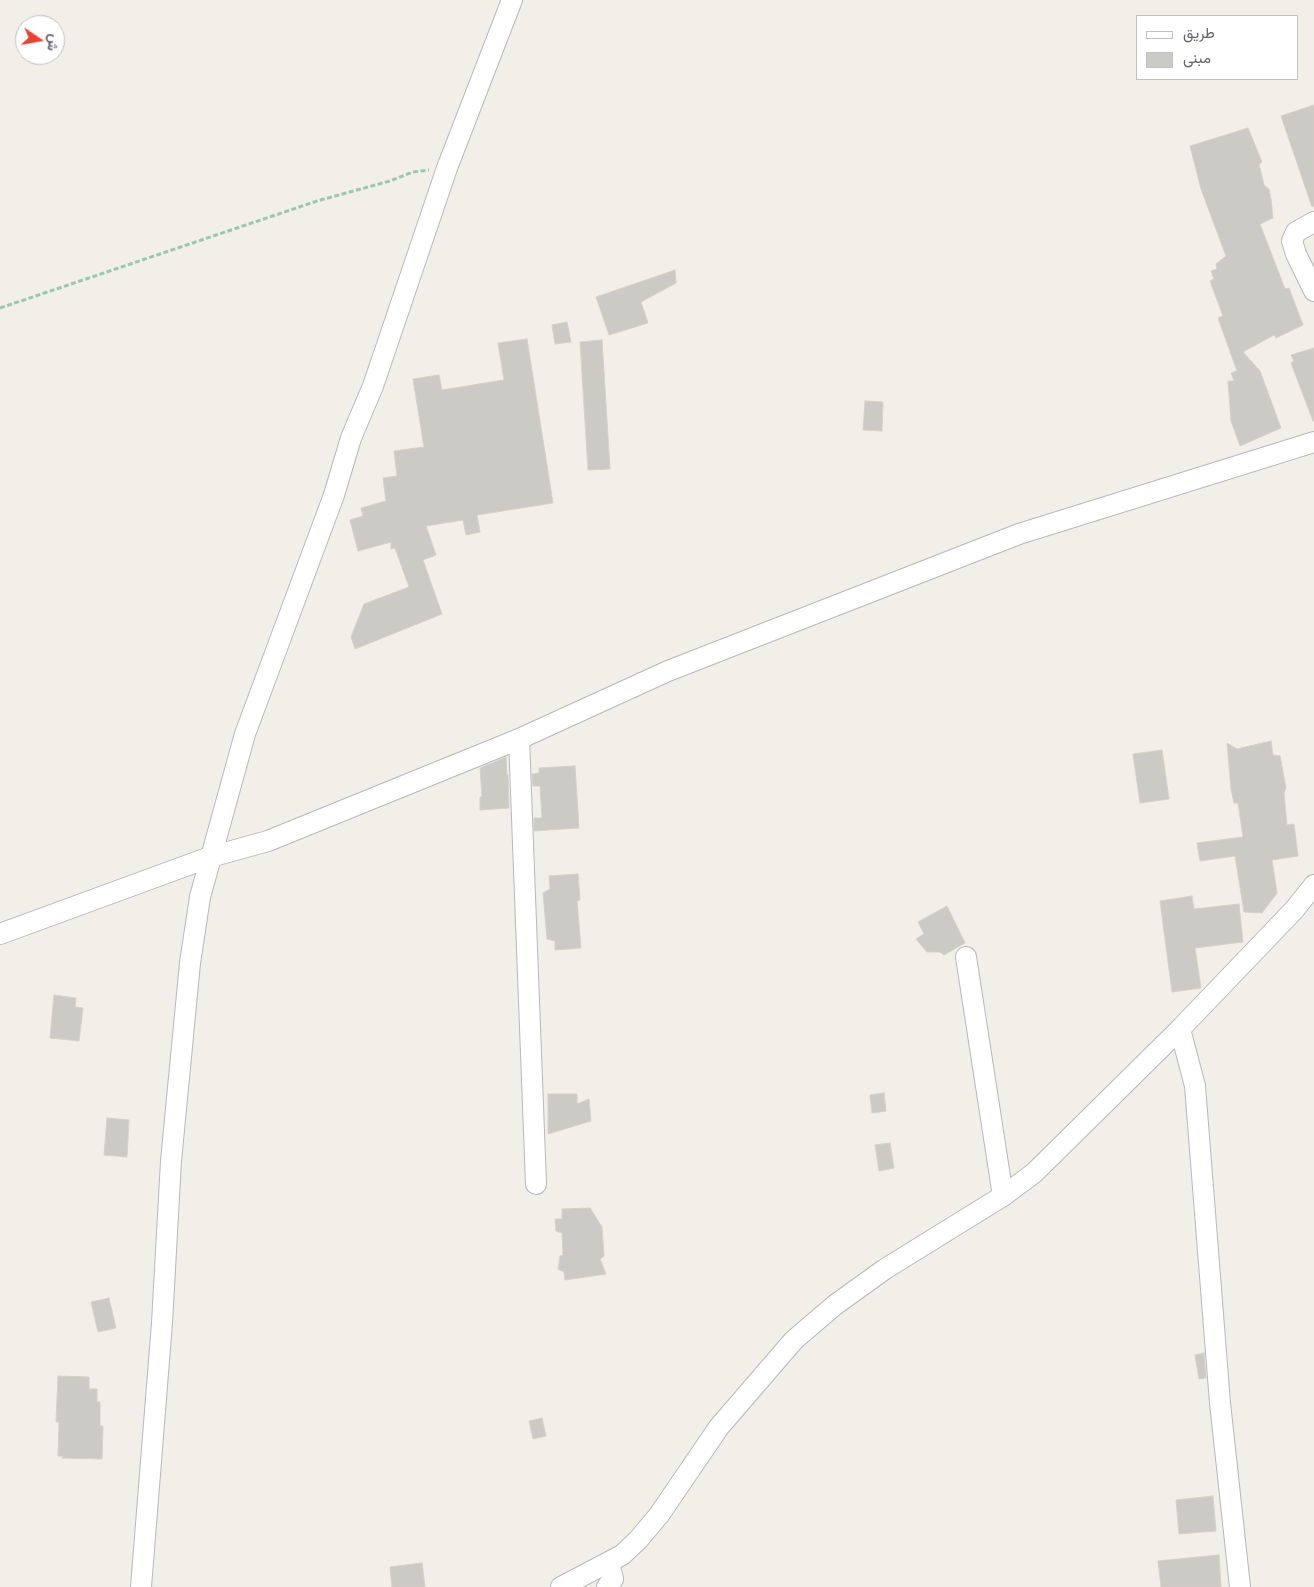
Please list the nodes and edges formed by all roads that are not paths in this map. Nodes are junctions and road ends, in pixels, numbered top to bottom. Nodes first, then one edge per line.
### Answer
1 (512, 0) edge
2 (1314, 222) edge
3 (1314, 291) edge
4 (1314, 442) edge
5 (519, 739) junction
6 (210, 857) junction
7 (1314, 885) edge
8 (0, 934) edge
9 (966, 957) dead end
10 (1180, 1029) junction
11 (536, 1184) dead end
12 (1003, 1196) junction
13 (608, 1562) junction
14 (141, 1587) edge
15 (561, 1587) edge
16 (607, 1587) edge
17 (1240, 1587) edge

1 - 6 street
2 - 3 street
4 - 5 street
5 - 6 street
5 - 11 street
6 - 8 street
6 - 14 street
7 - 10 street
9 - 12 street
10 - 12 street
10 - 17 street
12 - 13 street
13 - 15 street
13 - 16 street

